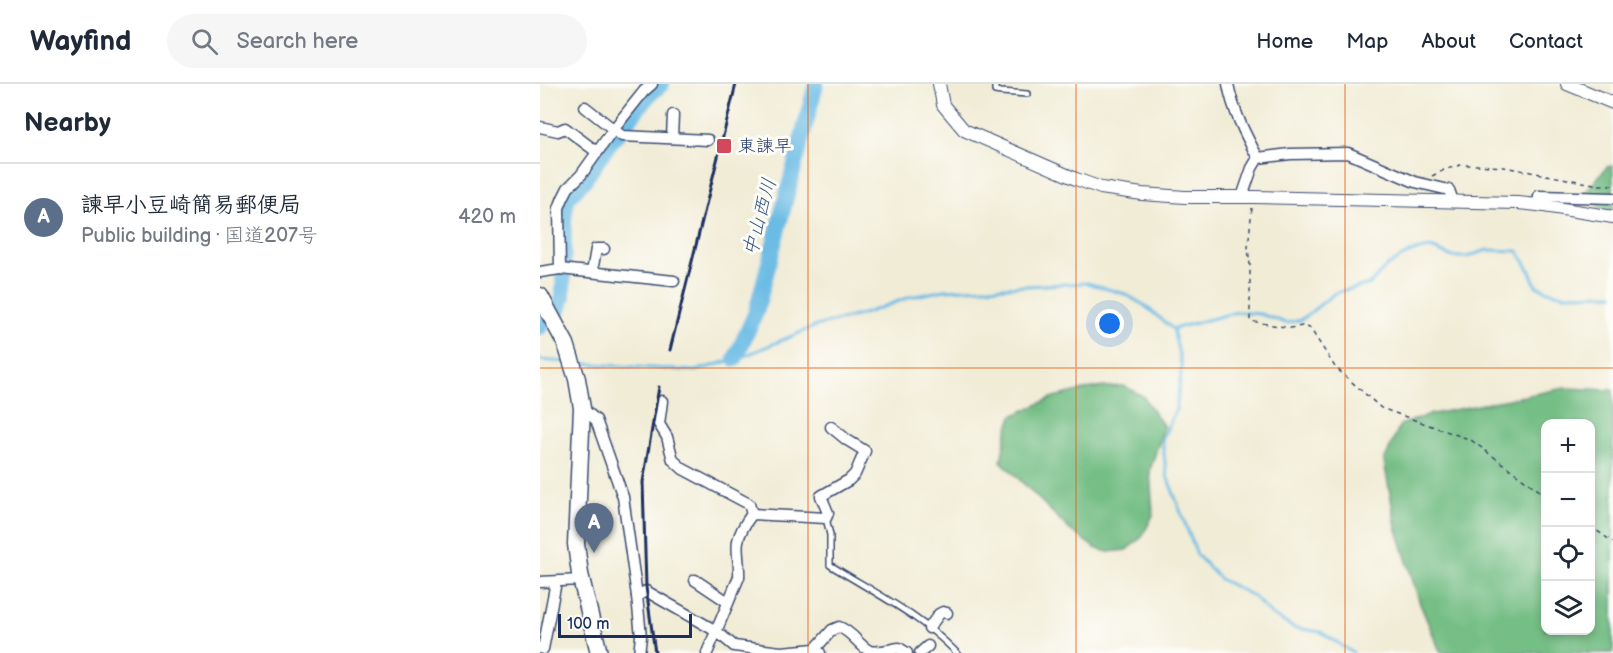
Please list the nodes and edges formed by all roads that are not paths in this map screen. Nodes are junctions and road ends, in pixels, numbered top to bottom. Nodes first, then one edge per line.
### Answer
1 (652, 84) edge
2 (939, 84) edge
3 (995, 84) edge
4 (1228, 84) edge
5 (1567, 84) edge
6 (1027, 94) dead end
7 (1613, 103) edge
8 (585, 107) dead end
9 (673, 115) dead end
10 (540, 127) edge
11 (616, 132) junction
12 (672, 138) junction
13 (708, 140) dead end
14 (597, 152) junction
15 (1258, 158) junction
16 (1248, 197) junction
17 (1613, 198) edge
18 (1453, 201) junction
19 (1538, 205) junction
20 (1613, 216) edge
21 (604, 249) dead end
22 (562, 269) junction
23 (540, 272) edge
24 (592, 272) junction
25 (674, 281) dead end
26 (540, 297) edge
27 (662, 401) dead end
28 (582, 408) junction
29 (831, 428) dead end
30 (752, 514) junction
31 (826, 518) junction
32 (581, 580) junction
33 (695, 580) dead end
34 (540, 582) edge
35 (556, 582) junction
36 (638, 596) junction
37 (728, 602) junction
38 (947, 613) dead end
39 (929, 628) junction
40 (716, 631) junction
41 (542, 650) edge
42 (818, 651) edge
43 (598, 653) edge
44 (639, 653) edge
45 (707, 653) edge
46 (907, 653) edge
47 (957, 653) edge

1 - 11 street
2 - 16 street
3 - 6 lane
4 - 15 street
5 - 7 street
8 - 11 street
9 - 12 street
10 - 14 street
11 - 12 street
11 - 14 street
12 - 13 street
14 - 22 street
15 - 16 street
15 - 18 street
16 - 18 street
17 - 19 street
18 - 19 street
19 - 20 street
21 - 24 street
22 - 23 street
22 - 24 street
24 - 25 street
26 - 28 highway
27 - 30 street
28 - 32 highway
28 - 36 street
29 - 31 street
30 - 31 street
30 - 37 street
31 - 39 lane
32 - 35 street
32 - 43 highway
33 - 37 street
34 - 35 street
35 - 41 street
36 - 40 street
36 - 44 street
37 - 40 street
38 - 39 street
39 - 47 lane
40 - 42 street
40 - 45 street
42 - 46 street

